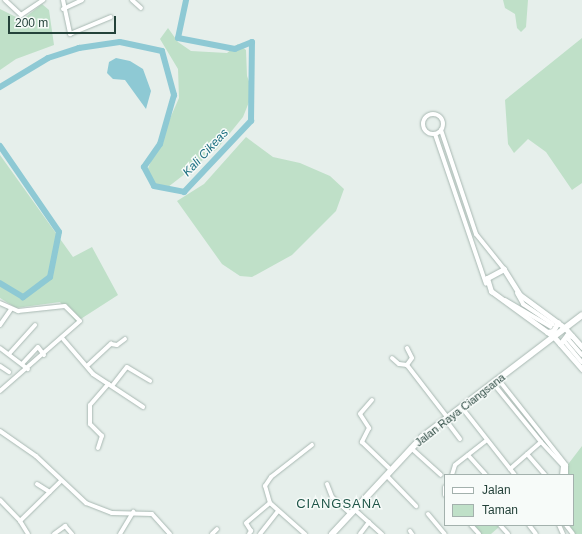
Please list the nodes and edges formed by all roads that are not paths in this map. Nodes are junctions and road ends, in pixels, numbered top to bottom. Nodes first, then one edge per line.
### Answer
1 (5, 0) edge
2 (43, 0) edge
3 (63, 0) edge
4 (82, 0) edge
5 (132, 0) edge
6 (37, 2) edge
7 (141, 8) dead end
8 (63, 9) junction
9 (111, 17) dead end
10 (441, 130) junction
11 (435, 134) junction
12 (502, 269) junction
13 (485, 279) junction
14 (500, 298) junction
15 (0, 303) edge
16 (10, 308) junction
17 (582, 315) edge
18 (0, 325) edge
19 (35, 325) dead end
20 (554, 325) junction
21 (565, 328) junction
22 (547, 332) junction
23 (554, 338) junction
24 (63, 339) junction
25 (125, 339) dead end
26 (566, 340) junction
27 (0, 348) edge
28 (407, 348) dead end
29 (582, 348) edge
30 (9, 354) junction
31 (44, 355) junction
32 (582, 355) edge
33 (392, 358) dead end
34 (582, 362) edge
35 (22, 364) junction
36 (407, 365) junction
37 (0, 366) edge
38 (87, 366) junction
39 (28, 369) junction
40 (582, 369) edge
41 (9, 372) dead end
42 (498, 379) junction
43 (150, 381) dead end
44 (110, 385) junction
45 (497, 388) dead end
46 (0, 391) edge
47 (372, 400) dead end
48 (143, 407) dead end
49 (463, 409) dead end
50 (446, 418) junction
51 (0, 431) edge
52 (460, 439) dead end
53 (486, 441) junction
54 (541, 442) junction
55 (312, 445) dead end
56 (98, 448) dead end
57 (410, 448) junction
58 (468, 454) junction
59 (527, 454) junction
60 (510, 469) junction
61 (392, 470) junction
62 (453, 473) edge
63 (485, 474) edge
64 (514, 474) edge
65 (544, 474) edge
66 (562, 474) edge
67 (566, 474) edge
68 (440, 475) dead end
69 (387, 476) junction
70 (60, 481) junction
71 (36, 484) dead end
72 (327, 484) dead end
73 (50, 492) junction
74 (0, 500) edge
75 (270, 502) junction
76 (416, 506) dead end
77 (278, 510) junction
78 (352, 511) junction
79 (133, 512) junction
80 (428, 514) dead end
81 (20, 521) junction
82 (369, 522) junction
83 (472, 526) edge
84 (501, 526) edge
85 (530, 526) edge
86 (567, 526) edge
87 (217, 529) dead end
88 (28, 534) edge
89 (54, 534) edge
90 (72, 534) edge
91 (120, 534) edge
92 (170, 534) edge
93 (212, 534) edge
94 (249, 534) edge
95 (260, 534) edge
96 (305, 534) edge
97 (332, 534) edge
98 (360, 534) edge
99 (382, 534) edge
100 (445, 534) edge
101 (478, 534) edge
102 (508, 534) edge
103 (536, 534) edge
104 (573, 534) edge

1 - 6 street
2 - 6 street
3 - 8 street
4 - 8 street
5 - 7 street
8 - 9 street
10 - 11 street
10 - 11 street
10 - 12 street
11 - 13 street
12 - 13 street
12 - 20 street
13 - 14 street
14 - 20 street
14 - 22 street
15 - 16 street
16 - 18 street
16 - 24 street
17 - 21 main road, Jalan Raya Ciangsana
19 - 30 street
20 - 21 street
20 - 22 street
21 - 23 main road, Jalan Raya Ciangsana
21 - 26 street
22 - 23 street
23 - 26 street
23 - 42 main road, Jalan Raya Ciangsana
24 - 31 street
24 - 38 street
25 - 38 street
26 - 29 street
26 - 32 street
26 - 34 street
26 - 40 street
27 - 30 street
28 - 36 street
30 - 35 street
31 - 35 street
31 - 39 street
33 - 36 street
35 - 39 street
36 - 50 street
37 - 41 street
38 - 44 street
39 - 46 street
42 - 50 main road, Jalan Raya Ciangsana
42 - 67 street
43 - 44 street
44 - 48 street
44 - 56 street
45 - 54 street
47 - 61 street
49 - 53 street
50 - 52 street
50 - 57 main road, Jalan Raya Ciangsana
51 - 70 street
53 - 58 street
53 - 60 street
54 - 59 street
54 - 66 street
55 - 75 street
57 - 61 main road, Jalan Raya Ciangsana
57 - 68 street
58 - 62 street
58 - 63 street
59 - 60 street
59 - 65 street
60 - 64 street
61 - 69 main road, Jalan Raya Ciangsana
69 - 76 street
69 - 78 main road, Jalan Raya Ciangsana
70 - 73 street
70 - 79 street
71 - 73 street
72 - 78 street
73 - 81 street
74 - 81 street
75 - 77 street
75 - 94 street
77 - 95 street
77 - 96 street
78 - 82 street
78 - 97 main road, Jalan Raya Ciangsana
79 - 91 street
79 - 92 street
80 - 100 street
81 - 88 street
82 - 98 street
82 - 99 street
83 - 101 street
84 - 102 street
85 - 103 street
86 - 104 street
87 - 93 street
89 - 90 street

